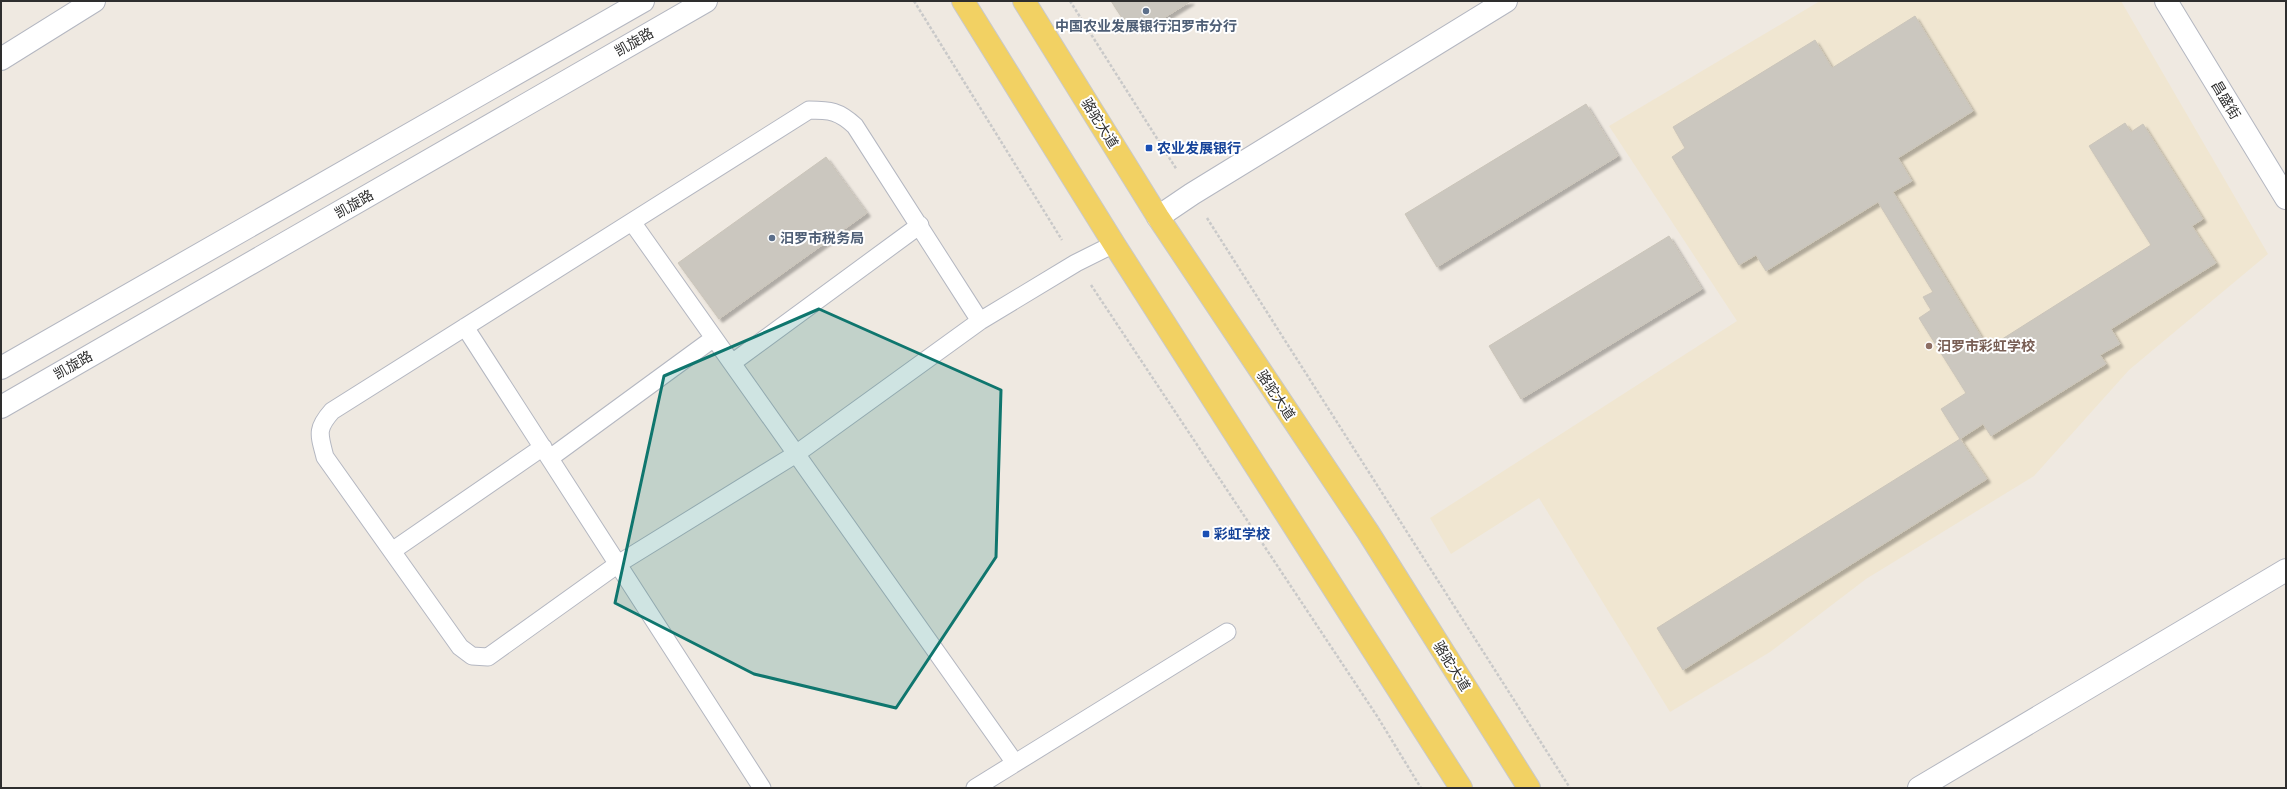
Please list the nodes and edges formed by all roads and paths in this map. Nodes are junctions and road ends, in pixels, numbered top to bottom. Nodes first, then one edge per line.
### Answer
1 (94, 1) edge
2 (643, 1) edge
3 (706, 1) edge
4 (914, 1) edge
5 (963, 1) edge
6 (1024, 1) edge
7 (1070, 1) edge
8 (1506, 1) edge
9 (2166, 1) edge
10 (1, 59) edge
11 (1192, 194) junction
12 (2286, 198) edge
13 (1158, 217) junction
14 (632, 222) junction
15 (920, 225) junction
16 (1114, 244) junction
17 (1076, 263) junction
18 (980, 321) junction
19 (465, 327) junction
20 (714, 338) junction
21 (732, 363) junction
22 (1, 368) edge
23 (1, 407) edge
24 (546, 452) junction
25 (796, 454) junction
26 (392, 551) junction
27 (618, 564) junction
28 (2286, 570) edge
29 (1227, 632) dead end
30 (1016, 763) junction
31 (762, 788) edge
32 (975, 788) edge
33 (1421, 788) edge
34 (1461, 788) edge
35 (1529, 788) edge
36 (1570, 788) edge
37 (1919, 788) edge

1 - 10 street
2 - 22 street
3 - 23 street, 凯旋路
4 - 17 path
5 - 16 main road
6 - 13 main road, 骆驼大道
7 - 11 path
8 - 11 street
9 - 12 street, 昌盛街
11 - 13 street
11 - 36 path
13 - 35 main road, 骆驼大道
14 - 15 lane
14 - 19 lane
14 - 20 lane
15 - 18 lane
15 - 21 lane
16 - 17 lane
16 - 34 main road
17 - 18 lane
17 - 33 path
18 - 25 lane
19 - 24 lane
19 - 26 lane
20 - 21 lane
20 - 24 lane
21 - 25 lane
24 - 26 lane
24 - 27 lane
25 - 27 lane
25 - 30 lane
26 - 27 lane
27 - 31 lane
28 - 37 street
29 - 30 lane
30 - 32 lane

